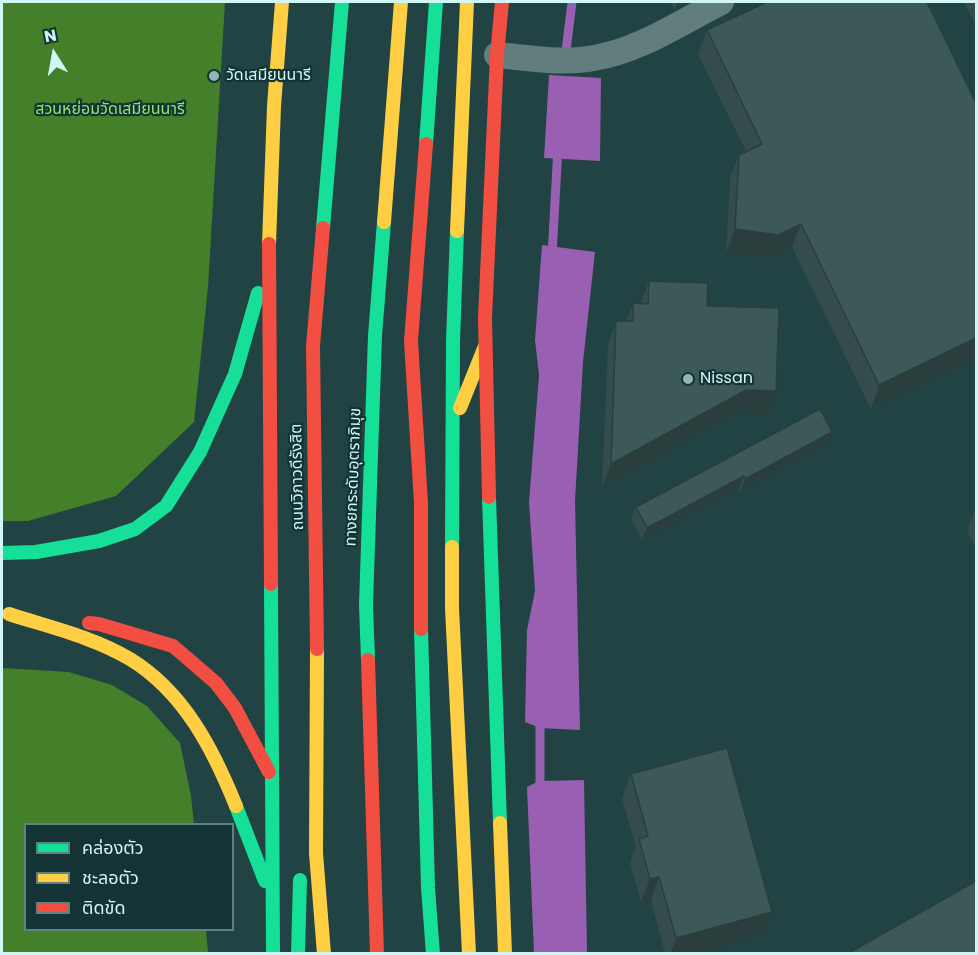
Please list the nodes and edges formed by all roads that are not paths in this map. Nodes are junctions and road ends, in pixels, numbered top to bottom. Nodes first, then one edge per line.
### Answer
1 (282, 2) edge
2 (342, 2) edge
3 (356, 2) edge
4 (401, 2) edge
5 (436, 2) edge
6 (467, 2) edge
7 (502, 2) edge
8 (721, 2) edge
9 (497, 55) junction
10 (345, 137) dead end
11 (269, 255) junction
12 (485, 346) junction
13 (421, 503) junction
14 (2, 553) edge
15 (330, 583) dead end
16 (5, 614) edge
17 (327, 685) junction
18 (330, 767) dead end
19 (272, 776) junction
20 (302, 785) dead end
21 (300, 862) dead end
22 (273, 899) junction
23 (273, 954) edge
24 (298, 954) edge
25 (324, 954) edge
26 (377, 954) edge
27 (432, 954) edge
28 (470, 954) edge
29 (505, 954) edge

1 - 11 main road, ถนนวิภาวดีรังสิต
2 - 25 main road, ถนนวิภาวดีรังสิต
3 - 10 main road
4 - 26 main road, ทางยกระดับอุตราภิมุข
5 - 13 main road
6 - 28 main road
7 - 9 main road
8 - 9 street
9 - 12 main road
11 - 14 main road
11 - 19 main road, ถนนวิภาวดีรังสิต
12 - 13 main road
12 - 29 main road
13 - 27 main road
15 - 17 main road
16 - 19 main road
16 - 22 main road
17 - 18 main road
17 - 20 main road
19 - 22 main road, ถนนวิภาวดีรังสิต
21 - 24 main road
22 - 23 main road, ถนนวิภาวดีรังสิต

